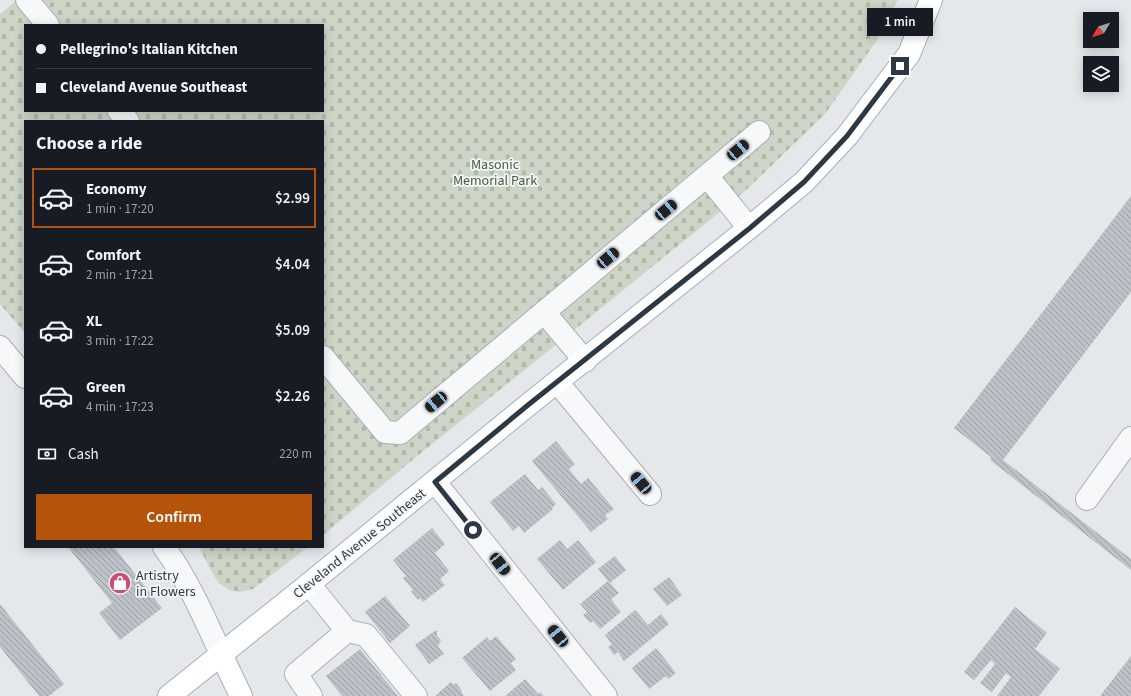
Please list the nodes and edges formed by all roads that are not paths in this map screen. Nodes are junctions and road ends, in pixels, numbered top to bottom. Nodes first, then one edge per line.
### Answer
1 (27, 0) edge
2 (926, 3) edge
3 (47, 24) edge
4 (120, 112) edge
5 (127, 120) edge
6 (759, 132) dead end
7 (707, 176) junction
8 (750, 228) junction
9 (544, 312) junction
10 (0, 347) edge
11 (324, 358) edge
12 (584, 360) junction
13 (24, 376) edge
14 (557, 382) junction
15 (1131, 438) edge
16 (435, 482) junction
17 (650, 494) dead end
18 (1087, 499) dead end
19 (165, 548) edge
20 (309, 584) junction
21 (347, 631) junction
22 (221, 654) junction
23 (169, 696) edge
24 (241, 696) edge
25 (311, 696) edge
26 (416, 696) edge
27 (606, 696) edge

1 - 3 street
2 - 8 main road, Cleveland Avenue Southeast
4 - 5 street
6 - 7 street
7 - 8 street
7 - 9 street
8 - 12 main road, Cleveland Avenue Southeast
9 - 11 street
9 - 12 street
10 - 13 street
12 - 14 main road, Cleveland Avenue Southeast
14 - 16 main road, Cleveland Avenue Southeast
14 - 17 street
15 - 18 street
16 - 20 main road, Cleveland Avenue Southeast
16 - 27 street
19 - 22 street
20 - 21 street
20 - 22 main road, Cleveland Avenue Southeast
21 - 25 street
21 - 26 street
22 - 23 main road, Cleveland Avenue Southeast
22 - 24 main road

